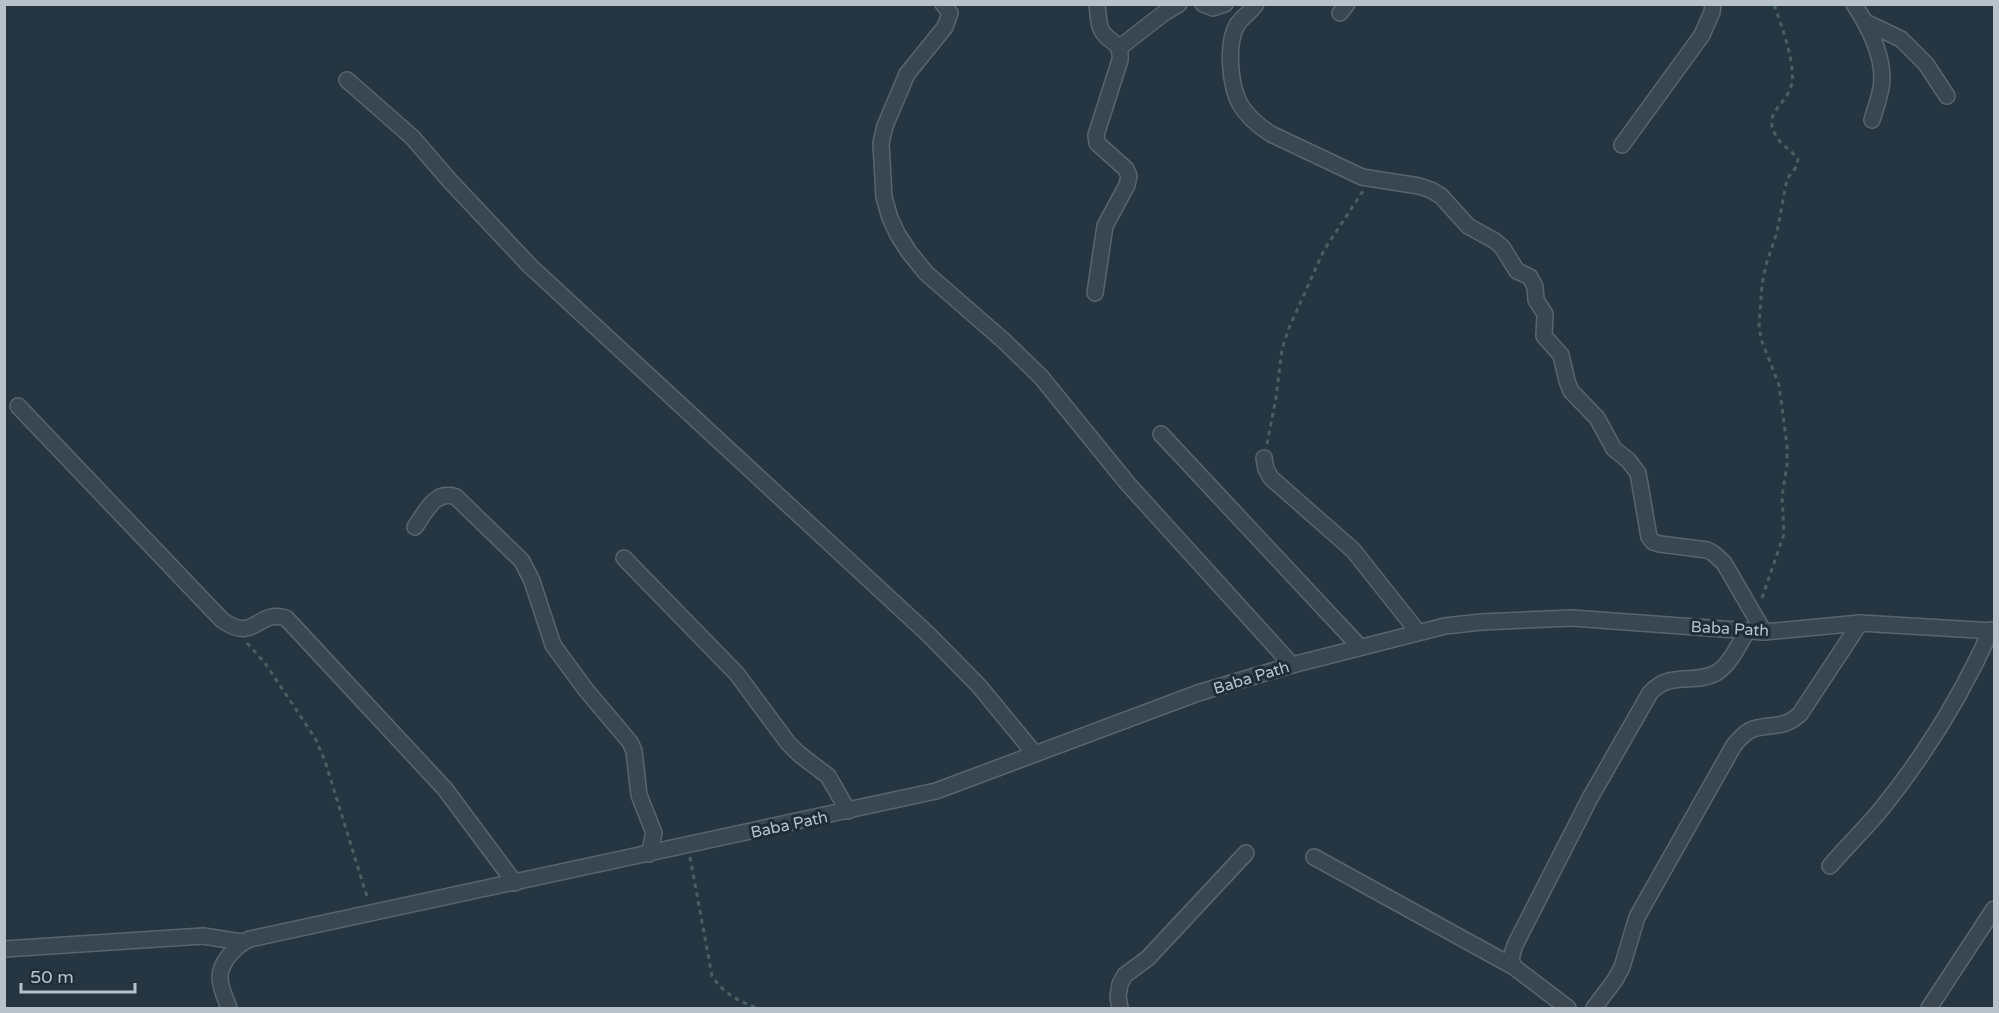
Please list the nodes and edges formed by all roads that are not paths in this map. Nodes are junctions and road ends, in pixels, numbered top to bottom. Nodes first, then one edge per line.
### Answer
1 (943, 4) edge
2 (1097, 4) edge
3 (1179, 4) edge
4 (1203, 4) edge
5 (1225, 4) edge
6 (1256, 4) edge
7 (1713, 4) edge
8 (1854, 4) edge
9 (1865, 22) junction
10 (1119, 48) junction
11 (347, 80) dead end
12 (1947, 96) dead end
13 (1872, 120) dead end
14 (1622, 145) dead end
15 (1095, 293) dead end
16 (18, 406) dead end
17 (1161, 434) dead end
18 (1264, 458) road end
19 (415, 527) dead end
20 (624, 558) dead end
21 (1860, 623) junction
22 (1993, 630) edge
23 (1747, 631) junction
24 (1418, 632) junction
25 (1764, 632) junction
26 (1360, 647) junction
27 (1292, 665) junction
28 (1035, 754) junction
29 (848, 811) junction
30 (1246, 853) dead end
31 (649, 854) junction
32 (1314, 857) dead end
33 (1830, 866) dead end
34 (522, 882) junction
35 (1995, 909) edge
36 (242, 942) junction
37 (4, 949) edge
38 (1514, 967) junction
39 (229, 1008) edge
40 (1120, 1008) edge
41 (1568, 1008) edge
42 (1594, 1008) edge
43 (1929, 1008) edge

1 - 27 street
2 - 10 street
3 - 10 street
4 - 5 street
6 - 25 street
7 - 14 street
8 - 9 street
9 - 12 street
9 - 13 street
10 - 15 street
11 - 28 street
16 - 34 street
17 - 26 street
18 - 24 street
19 - 31 street
20 - 29 street
21 - 22 street, Baba Path
21 - 25 street, Baba Path
21 - 42 street
22 - 33 street
23 - 24 street, Baba Path
23 - 25 street, Baba Path
23 - 38 street
24 - 26 street, Baba Path
26 - 27 street, Baba Path
27 - 28 street, Baba Path
28 - 29 street, Baba Path
29 - 31 street, Baba Path
30 - 40 street
31 - 34 street, Baba Path
32 - 38 street
34 - 36 street, Baba Path
35 - 43 street
36 - 37 street
36 - 39 street
38 - 41 street

